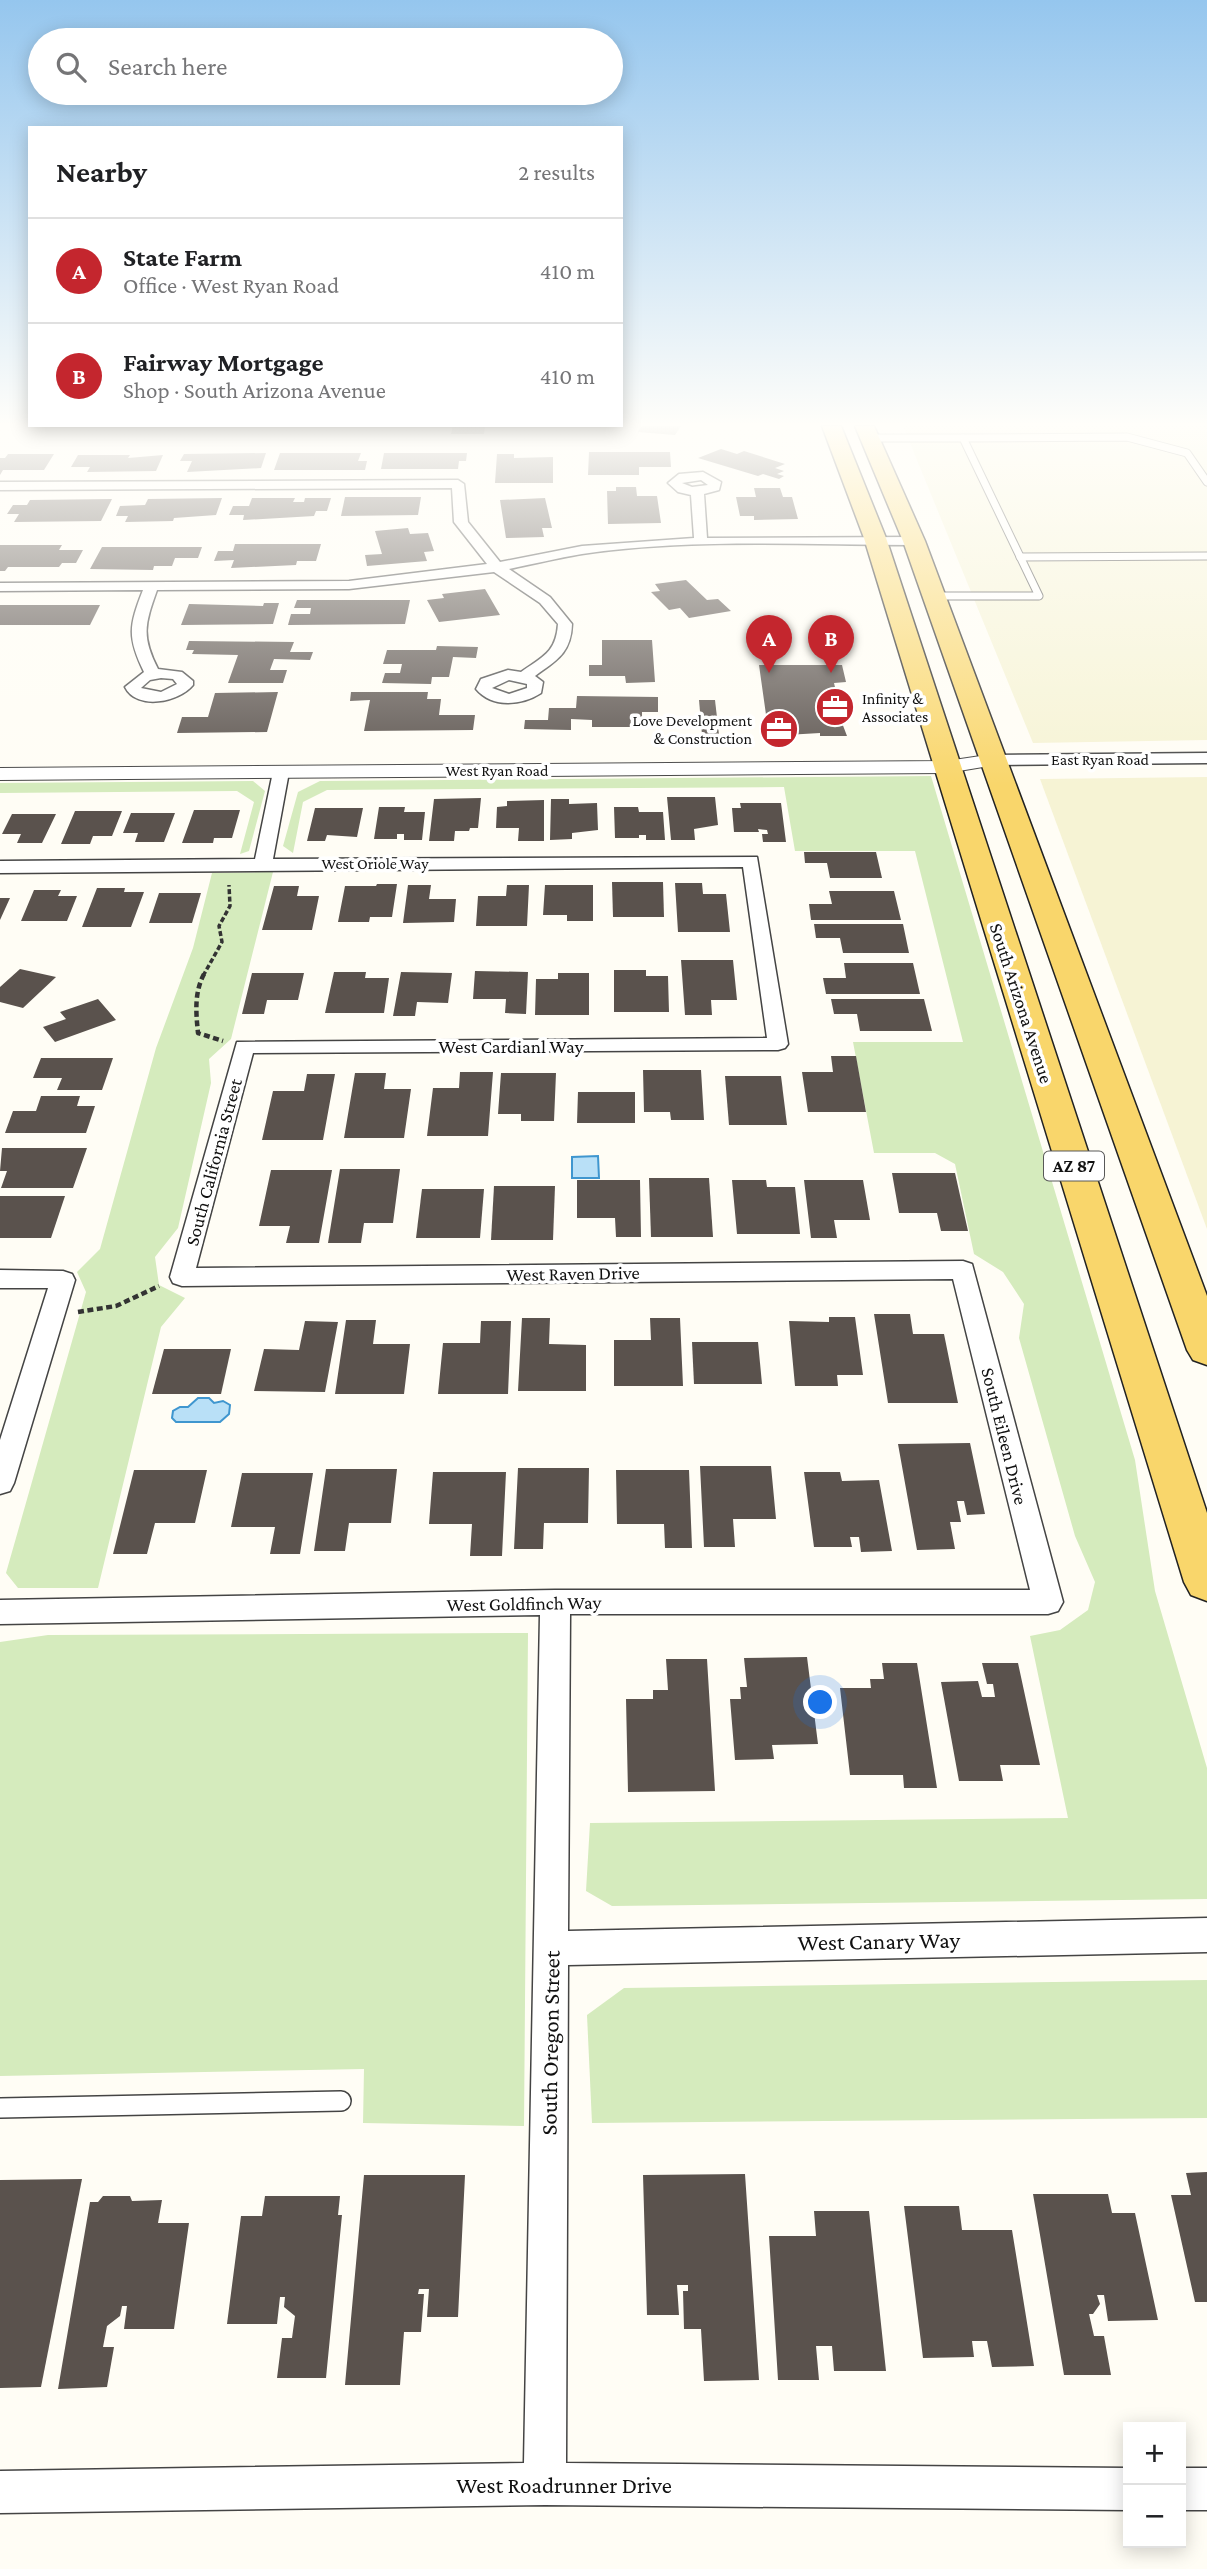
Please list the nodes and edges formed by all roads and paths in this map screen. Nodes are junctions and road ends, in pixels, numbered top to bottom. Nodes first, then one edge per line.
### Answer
1 (481, 546) edge
2 (623, 546) edge
3 (877, 546) edge
4 (916, 546) edge
5 (1015, 546) edge
6 (1207, 556) edge
7 (1020, 557) junction
8 (498, 567) junction
9 (0, 587) edge
10 (151, 587) junction
11 (934, 596) junction
12 (153, 674) dead end
13 (524, 677) dead end
14 (1207, 758) edge
15 (994, 760) junction
16 (947, 766) junction
17 (281, 772) junction
18 (0, 774) edge
19 (235, 864) junction
20 (263, 864) junction
21 (0, 867) edge
22 (778, 1044) joint
23 (244, 1047) junction
24 (963, 1270) joint
25 (183, 1277) junction
26 (0, 1279) edge
27 (53, 1313) junction
28 (1207, 1350) edge
29 (0, 1483) edge
30 (1207, 1582) edge
31 (555, 1602) junction
32 (1048, 1602) joint
33 (0, 1612) edge
34 (1207, 1935) edge
35 (552, 1948) junction
36 (341, 2101) dead end
37 (0, 2108) edge
38 (545, 2484) junction
39 (1123, 2489) edge
40 (1186, 2489) edge
41 (1207, 2489) edge
42 (0, 2492) edge

1 - 8 street
2 - 8 street
3 - 16 main road, South Arizona Avenue / AZ 87
4 - 11 main road
5 - 7 lane
6 - 7 lane
7 - 11 lane
8 - 10 street
8 - 13 street
9 - 10 street
10 - 12 street
11 - 15 main road
14 - 15 street, East Ryan Road
15 - 16 street, West Ryan Road
15 - 28 main road
16 - 17 street, West Ryan Road
16 - 30 main road, South Arizona Avenue / AZ 87
17 - 18 street, West Ryan Road
17 - 20 street
19 - 20 street, West Oriole Way
19 - 21 street, West Oriole Way
19 - 23 path
20 - 22 street, West Oriole Way
22 - 23 street, West Cardianl Way
23 - 25 street, South California Street
24 - 25 street, West Raven Drive
24 - 32 street, South Eileen Drive
25 - 27 path
26 - 27 street
27 - 29 street
31 - 32 street, West Goldfinch Way
31 - 33 street, West Goldfinch Way
31 - 35 street, South Oregon Street
34 - 35 street, West Canary Way
35 - 38 street, South Oregon Street
36 - 37 lane
38 - 39 street, West Roadrunner Drive
38 - 42 street, West Roadrunner Drive
40 - 41 street

